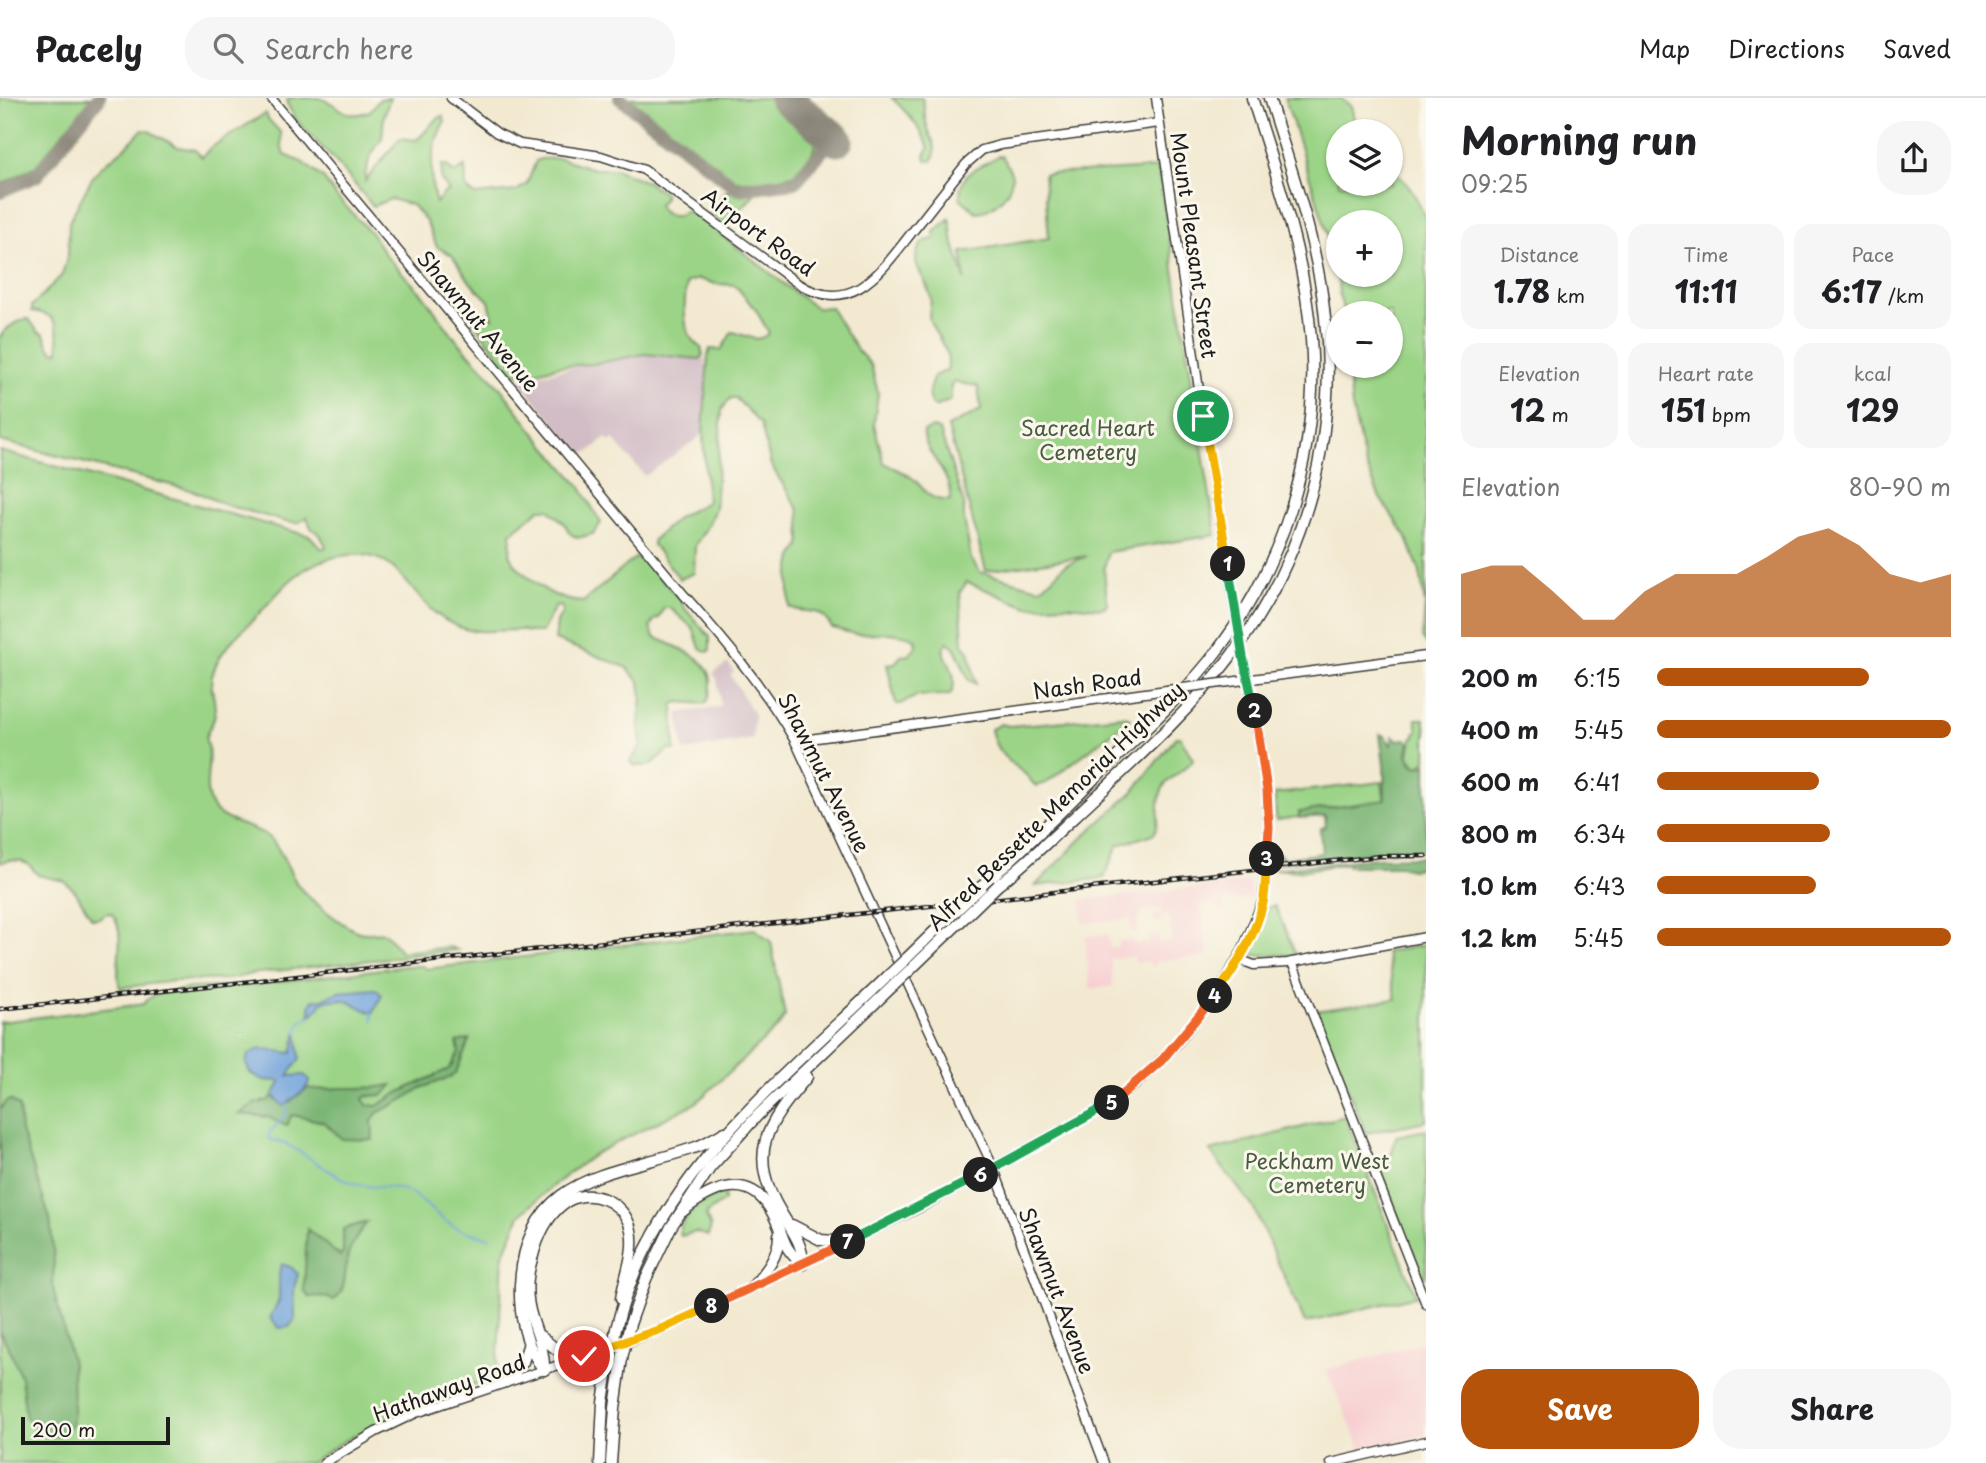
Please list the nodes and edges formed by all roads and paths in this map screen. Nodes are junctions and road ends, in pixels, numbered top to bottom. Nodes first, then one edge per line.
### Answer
1 (271, 98) edge
2 (451, 98) edge
3 (1156, 98) edge
4 (1252, 98) edge
5 (1269, 98) edge
6 (1159, 123) junction
7 (1426, 656) edge
8 (1248, 679) junction
9 (795, 741) junction
10 (1264, 895) joint
11 (1426, 937) edge
12 (1238, 959) junction
13 (1292, 962) junction
14 (837, 1042) junction
15 (731, 1129) junction
16 (994, 1169) junction
17 (782, 1214) junction
18 (677, 1217) junction
19 (778, 1227) junction
20 (849, 1242) junction
21 (803, 1264) junction
22 (752, 1287) junction
23 (1426, 1304) edge
24 (617, 1326) junction
25 (537, 1333) junction
26 (529, 1345) junction
27 (580, 1357) junction
28 (544, 1370) junction
29 (506, 1382) junction
30 (1426, 1441) edge
31 (324, 1463) edge
32 (598, 1463) edge
33 (613, 1463) edge
34 (1104, 1463) edge
35 (1331, 1463) edge

1 - 9 main road, Shawmut Avenue
2 - 6 main road, Airport Road
3 - 6 main road, Mount Pleasant Street
4 - 15 highway, Alfred Bessette Memorial Highway, bridge
5 - 14 highway, Alfred Bessette Memorial Highway, bridge
6 - 8 main road, Mount Pleasant Street, bridge
7 - 8 main road, Nash Road
8 - 9 main road, Nash Road, bridge
8 - 10 main road, Mount Pleasant Street
9 - 16 main road, Shawmut Avenue
10 - 12 main road, Hathaway Road
11 - 13 main road
12 - 13 main road
12 - 16 main road, Hathaway Road
13 - 23 main road
14 - 17 highway
14 - 18 highway, Alfred Bessette Memorial Highway
15 - 24 highway, Alfred Bessette Memorial Highway
15 - 26 highway
16 - 20 main road, Hathaway Road
16 - 34 main road, Shawmut Avenue
17 - 20 highway
17 - 21 highway
18 - 19 highway
18 - 33 highway, Alfred Bessette Memorial Highway, bridge
19 - 21 highway
19 - 22 highway
20 - 21 main road, Hathaway Road
21 - 22 main road, Hathaway Road
22 - 27 main road, Hathaway Road
24 - 25 highway
24 - 32 highway, Alfred Bessette Memorial Highway, bridge
25 - 27 highway
25 - 28 highway
26 - 28 highway
26 - 29 highway
27 - 28 main road, Hathaway Road
28 - 29 main road, Hathaway Road
29 - 31 main road, Hathaway Road
30 - 35 main road

